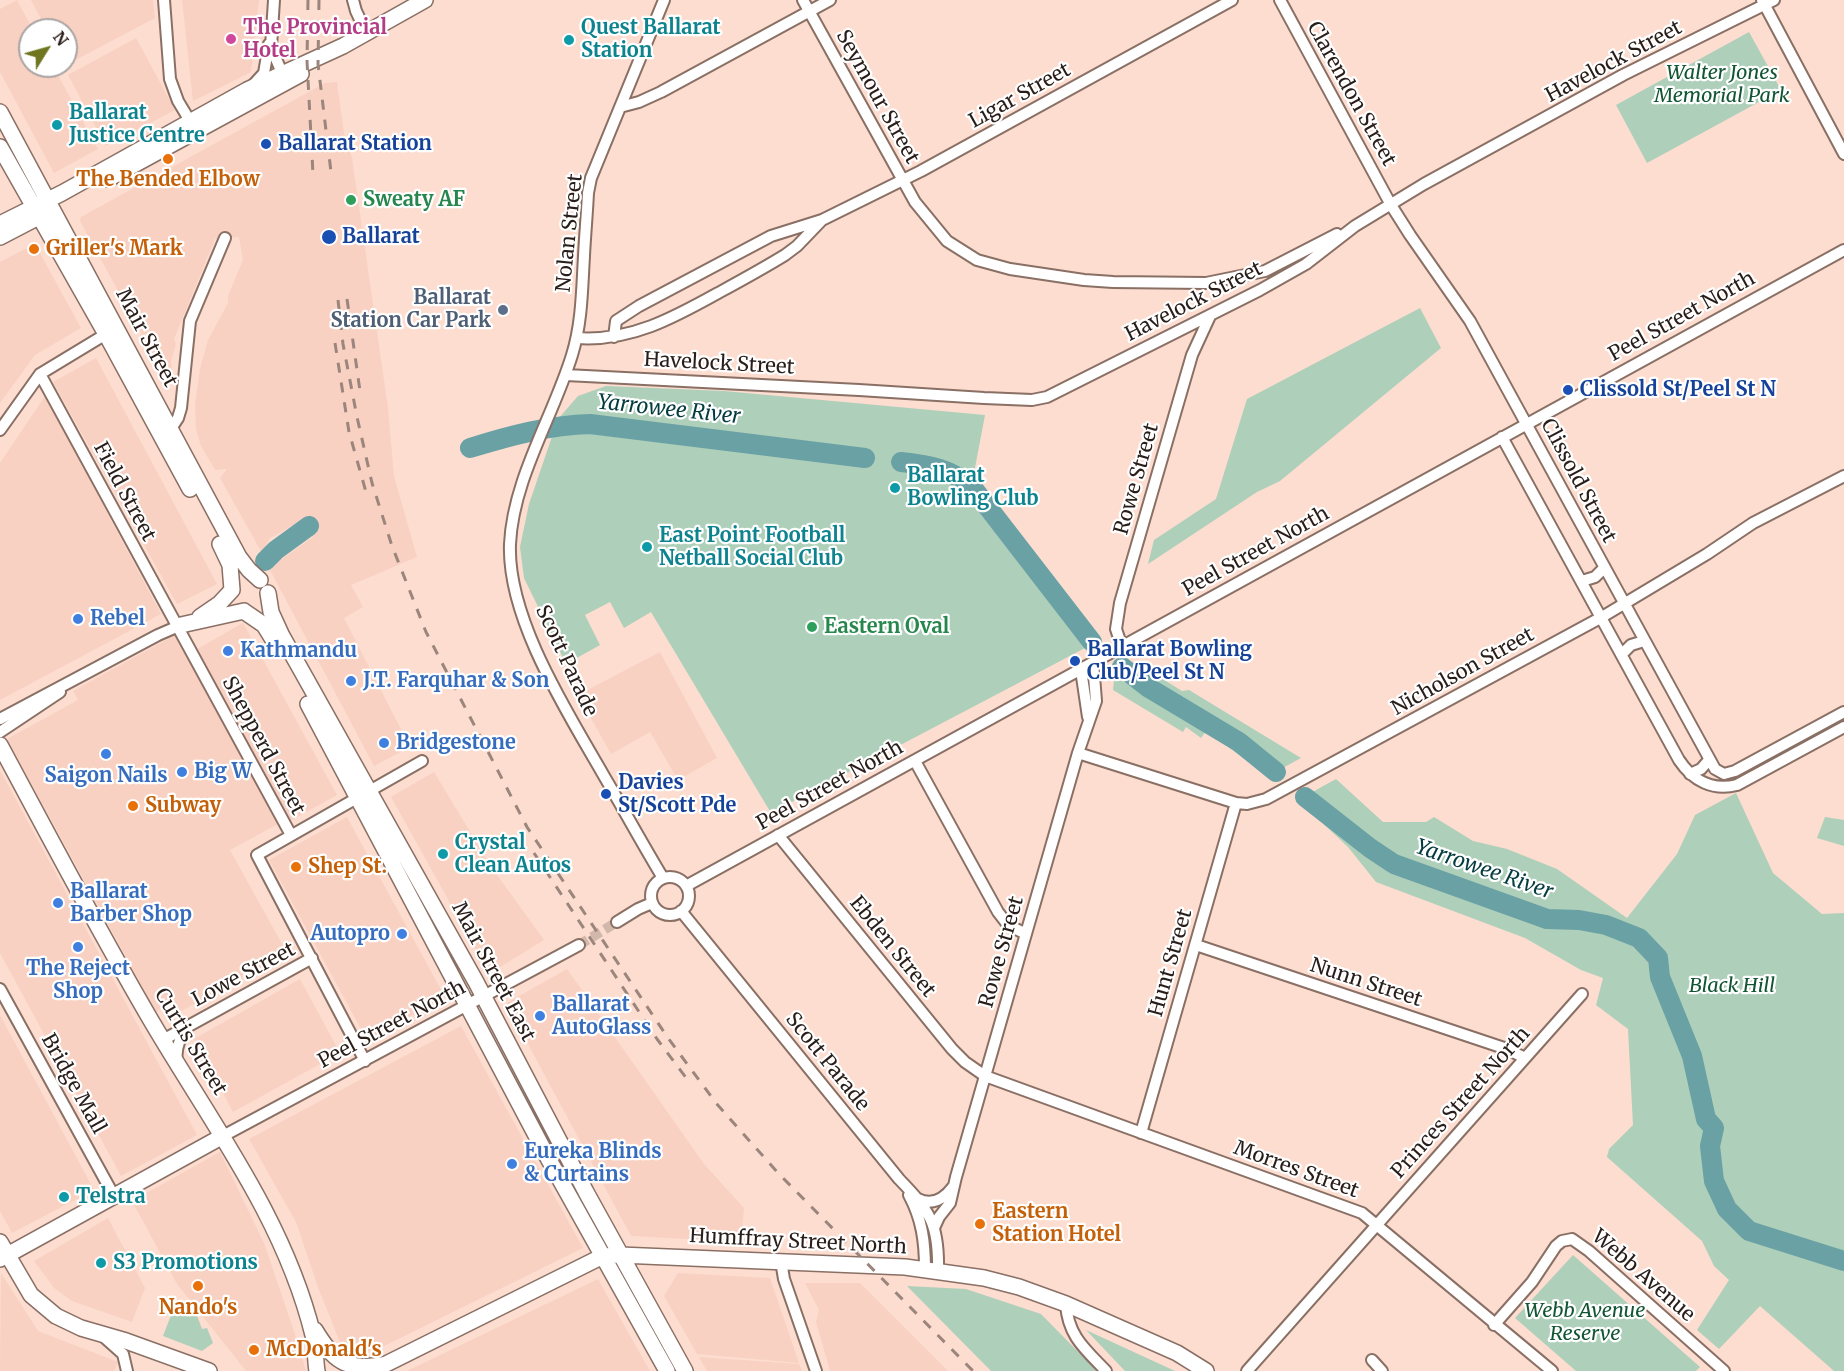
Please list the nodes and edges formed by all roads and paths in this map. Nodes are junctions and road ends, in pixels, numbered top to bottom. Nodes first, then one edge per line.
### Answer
1 (164, 0) edge
2 (274, 0) edge
3 (353, 0) edge
4 (425, 0) edge
5 (664, 0) edge
6 (803, 0) edge
7 (830, 0) edge
8 (1232, 0) edge
9 (1280, 0) edge
10 (1767, 2) edge
11 (809, 11) junction
12 (272, 26) junction
13 (366, 32) junction
14 (285, 78) junction
15 (247, 90) junction
16 (620, 107) junction
17 (0, 112) edge
18 (193, 126) junction
19 (0, 147) edge
20 (1844, 154) edge
21 (902, 180) junction
22 (1391, 205) junction
23 (43, 208) junction
24 (822, 220) junction
25 (1364, 220) junction
26 (0, 224) edge
27 (0, 237) edge
28 (225, 238) dead end
29 (1844, 250) edge
30 (1210, 316) junction
31 (1186, 326) junction
32 (111, 331) junction
33 (614, 337) junction
34 (577, 338) junction
35 (1192, 355) junction
36 (40, 374) junction
37 (566, 375) junction
38 (1526, 423) junction
39 (0, 430) edge
40 (170, 430) junction
41 (1502, 437) junction
42 (1844, 476) edge
43 (1604, 568) junction
44 (1582, 581) junction
45 (264, 586) junction
46 (232, 590) junction
47 (1624, 604) junction
48 (245, 611) junction
49 (1602, 616) junction
50 (183, 625) junction
51 (1644, 641) junction
52 (1118, 650) junction
53 (1622, 654) junction
54 (1097, 661) junction
55 (1082, 670) junction
56 (80, 677) junction
57 (1844, 712) edge
58 (0, 719) edge
59 (1086, 726) junction
60 (1844, 727) edge
61 (0, 732) edge
62 (0, 745) edge
63 (1078, 753) junction
64 (915, 760) junction
65 (1709, 760) junction
66 (422, 761) dead end
67 (1746, 765) junction
68 (1729, 773) junction
69 (1690, 774) junction
70 (1753, 777) junction
71 (1735, 785) junction
72 (362, 794) junction
73 (1236, 803) junction
74 (291, 835) junction
75 (778, 835) junction
76 (663, 878) junction
77 (686, 886) junction
78 (652, 903) junction
79 (681, 911) junction
80 (617, 922) tunnel mouth
81 (1026, 934) junction
82 (579, 945) tunnel mouth
83 (1196, 945) junction
84 (312, 958) junction
85 (0, 989) edge
86 (1582, 994) dead end
87 (483, 996) junction
88 (468, 1004) junction
89 (193, 1023) junction
90 (163, 1040) junction
91 (1525, 1058) junction
92 (364, 1060) junction
93 (177, 1062) junction
94 (985, 1076) junction
95 (1141, 1133) junction
96 (223, 1136) junction
97 (899, 1179) junction
98 (953, 1187) junction
99 (114, 1196) junction
100 (918, 1199) junction
101 (1377, 1224) junction
102 (934, 1228) junction
103 (2, 1252) edge
104 (620, 1255) junction
105 (603, 1256) junction
106 (781, 1261) junction
107 (931, 1270) junction
108 (1066, 1304) junction
109 (308, 1317) junction
110 (1494, 1325) junction
111 (104, 1336) junction
112 (1372, 1360) dead end
113 (393, 1361) junction
114 (127, 1371) edge
115 (209, 1371) edge
116 (317, 1371) edge
117 (372, 1371) edge
118 (378, 1371) edge
119 (667, 1371) edge
120 (684, 1371) edge
121 (816, 1371) edge
122 (1106, 1371) edge
123 (1206, 1371) edge
124 (1247, 1371) edge
125 (1382, 1371) edge
126 (1552, 1371) edge
127 (1724, 1371) edge

1 - 18 street
2 - 12 street
3 - 13 street
4 - 13 street
5 - 16 street, Nolan Street
6 - 11 street, Seymour Street
7 - 11 street
8 - 21 street, Ligar Street
9 - 22 street, Clarendon Street
10 - 20 street
10 - 22 street, Havelock Street
11 - 16 street
11 - 21 street, Seymour Street
12 - 14 street
12 - 15 street
13 - 14 street
14 - 15 street
14 - 18 street
15 - 18 street
16 - 34 street, Nolan Street
17 - 23 street, Mair Street
18 - 23 street
19 - 23 street, Mair Street
21 - 24 street, Ligar Street
21 - 25 street, Seymour Street
22 - 25 street, Havelock Street
22 - 38 street, Clissold Street
23 - 26 street
23 - 27 street
23 - 32 street, Mair Street
24 - 33 street, Ligar Street
24 - 33 street, Ligar Street
25 - 30 street, Havelock Street
28 - 40 street
29 - 38 street, Peel Street North
30 - 31 street, Havelock Street
30 - 35 street, Rowe Street
31 - 35 street, Rowe Street
31 - 37 street, Havelock Street
32 - 36 street
32 - 40 street, Mair Street
32 - 46 street, Mair Street
33 - 34 street, Ligar Street
34 - 37 street, Nolan Street
35 - 52 street, Rowe Street
36 - 39 street
36 - 50 street, Field Street
37 - 76 street, Scott Parade
38 - 41 street, Peel Street North
38 - 43 street, Clissold Street
40 - 45 street, Mair Street
41 - 44 street
41 - 52 street, Peel Street North
42 - 47 street, Nicholson Street
43 - 44 street
43 - 47 street, Clissold Street
44 - 49 street
45 - 46 street
45 - 48 street
45 - 72 street, Mair Street East
46 - 48 street
46 - 50 street
47 - 49 street, Nicholson Street
47 - 51 street, Clissold Street
48 - 50 street
48 - 72 street, Mair Street East
49 - 53 street
49 - 73 street, Nicholson Street
50 - 56 street
50 - 74 street, Shepperd Street
51 - 53 street
51 - 65 street, Clissold Street
52 - 54 street, Peel Street North
53 - 69 street
54 - 55 street, Peel Street North
54 - 59 street, Rowe Street
55 - 59 street, Rowe Street
55 - 64 street, Peel Street North
56 - 58 street
56 - 61 street
57 - 67 street
59 - 63 street, Rowe Street
60 - 70 street
62 - 90 street, Curtis Street
63 - 73 street, Nicholson Street
63 - 81 street, Rowe Street
64 - 75 street, Peel Street North
64 - 81 street
65 - 68 street, Clissold Street
65 - 69 street
66 - 72 street
67 - 68 street
67 - 70 street
68 - 71 street
69 - 71 street
70 - 71 street
72 - 74 street
72 - 87 street, Mair Street East
72 - 88 street, Mair Street East
73 - 83 street, Hunt Street
74 - 84 street, Shepperd Street
75 - 77 street, Peel Street North
75 - 94 street, Ebden Street
76 - 77 street
76 - 78 street
77 - 79 street
78 - 79 street
78 - 80 street
79 - 97 street, Scott Parade
81 - 94 street, Rowe Street
82 - 87 street, Peel Street North
83 - 91 street, Nunn Street
83 - 95 street, Hunt Street
84 - 89 street, Lowe Street
84 - 92 street, Shepperd Street
85 - 99 street, Bridge Mall
86 - 91 street, Princes Street North
87 - 88 street, Peel Street North
87 - 104 street, Mair Street East
88 - 92 street, Peel Street North
88 - 105 street, Mair Street East
89 - 90 street, Lowe Street
89 - 93 street, Lowe Street
90 - 93 street, Curtis Street
91 - 101 street, Princes Street North
92 - 96 street, Peel Street North
93 - 96 street, Curtis Street
94 - 95 street, Morres Street
94 - 98 street, Rowe Street
95 - 101 street, Morres Street
96 - 99 street
96 - 109 street, Curtis Street
97 - 100 street, Scott Parade
97 - 107 street, Scott Parade
98 - 100 street
98 - 102 street, Rowe Street
99 - 103 street
100 - 102 street, Scott Parade
101 - 110 street, Morres Street
101 - 124 street, Princes Street North
102 - 107 street, Scott Parade
103 - 111 street
104 - 105 street, Humffray Street North
104 - 106 street, Humffray Street North
104 - 120 street, Mair Street East
105 - 113 street, Humffray Street North
105 - 119 street, Mair Street East
106 - 107 street, Humffray Street North
106 - 121 street
107 - 108 street, Humffray Street North
108 - 122 street
108 - 123 street, Humffray Street North
109 - 113 street
109 - 116 street, Curtis Street
110 - 126 street, Morres Street
110 - 127 street, Webb Avenue
111 - 114 street
111 - 115 street
112 - 125 street
113 - 117 street, Humffray Street North
113 - 118 street, Humffray Street North

